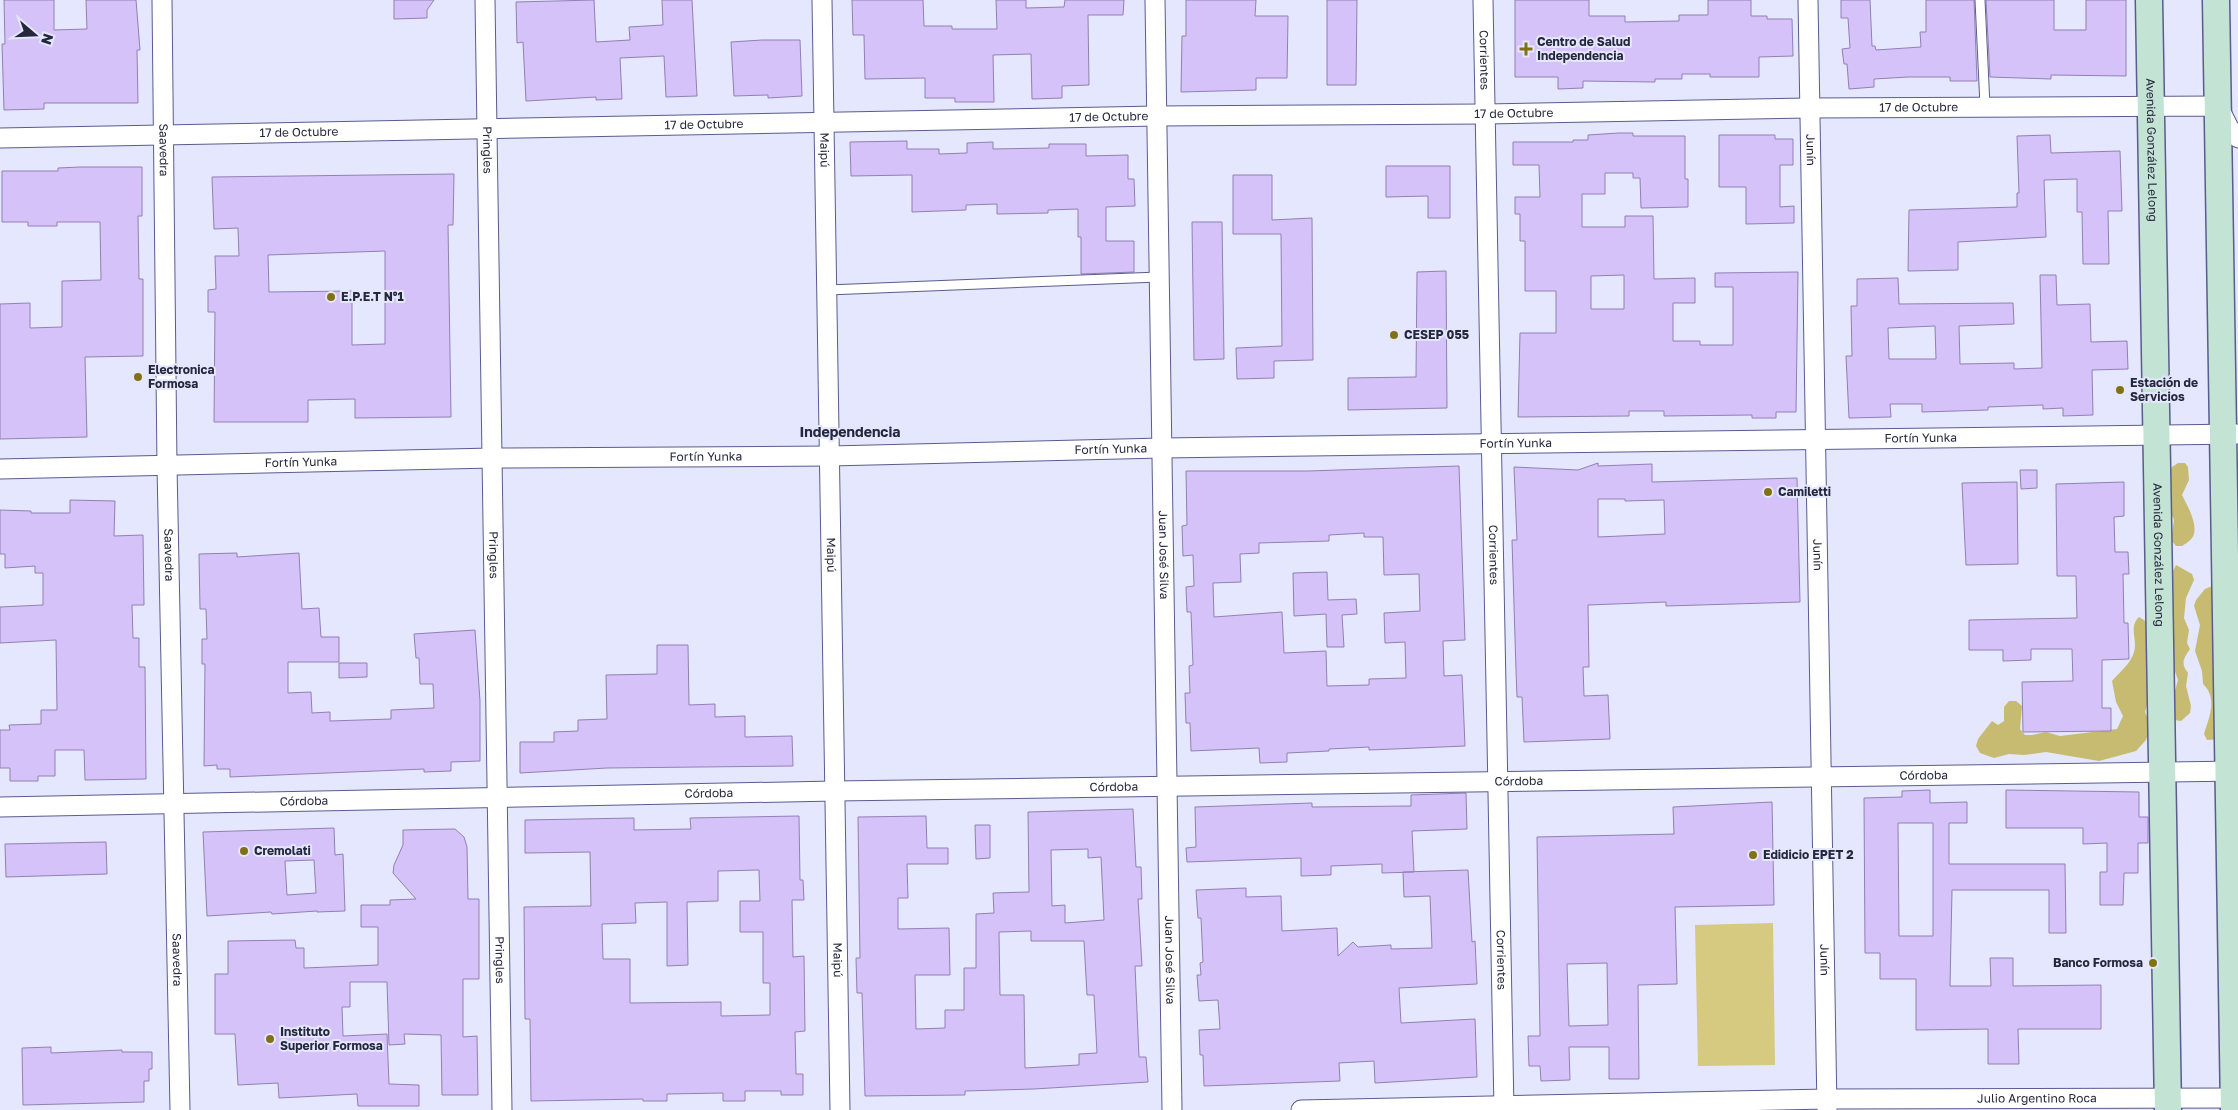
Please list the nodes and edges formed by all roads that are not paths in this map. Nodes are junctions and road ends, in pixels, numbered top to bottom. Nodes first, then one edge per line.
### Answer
1 (162, 0) edge
2 (485, 0) edge
3 (822, 0) edge
4 (1155, 0) edge
5 (1483, 0) edge
6 (1808, 0) edge
7 (1980, 0) edge
8 (2149, 0) edge
9 (2216, 0) edge
10 (2151, 105) junction
11 (1985, 106) junction
12 (2218, 106) junction
13 (1809, 108) junction
14 (1486, 114) junction
15 (1157, 116) junction
16 (824, 124) junction
17 (488, 129) junction
18 (163, 135) junction
19 (0, 138) edge
20 (2238, 138) edge
21 (1159, 277) junction
22 (827, 290) junction
23 (2156, 434) junction
24 (2231, 435) edge
25 (1814, 439) junction
26 (1490, 444) junction
27 (1162, 448) junction
28 (830, 456) junction
29 (493, 458) junction
30 (167, 466) junction
31 (0, 468) edge
32 (2233, 771) edge
33 (2162, 772) junction
34 (1822, 776) junction
35 (1498, 783) junction
36 (1167, 786) junction
37 (835, 791) junction
38 (498, 798) junction
39 (173, 805) junction
40 (0, 807) edge
41 (2235, 1102) edge
42 (2168, 1104) edge
43 (1827, 1105) edge
44 (1504, 1108) edge
45 (180, 1110) edge
46 (502, 1110) edge
47 (840, 1110) edge
48 (1172, 1110) edge
49 (1301, 1110) edge

1 - 18 street, Saavedra
2 - 17 street, Pringles
3 - 16 street, Maipú
4 - 15 street, Juan José Silva
5 - 14 street, Corrientes
6 - 13 street, Junín
7 - 11 lane
8 - 10 main road, Avenida González Lelong
9 - 12 main road
10 - 11 street, 17 de Octubre
10 - 12 street, 17 de Octubre
10 - 23 main road, Avenida González Lelong
11 - 13 street, 17 de Octubre
12 - 20 street
12 - 24 main road
13 - 14 street, 17 de Octubre
13 - 25 street, Junín
14 - 15 street, 17 de Octubre
14 - 26 street, Corrientes
15 - 16 street, 17 de Octubre
15 - 21 street, Juan José Silva
16 - 17 street, 17 de Octubre
16 - 22 street, Maipú
17 - 18 street, 17 de Octubre
17 - 29 street, Pringles
18 - 19 street, 17 de Octubre
18 - 30 street, Saavedra
21 - 22 lane
21 - 27 street, Juan José Silva
22 - 28 street, Maipú
23 - 24 street, Fortín Yunka
23 - 25 street, Fortín Yunka
23 - 33 main road, Avenida González Lelong
24 - 32 main road
25 - 26 street, Fortín Yunka
25 - 34 street, Junín
26 - 27 street, Fortín Yunka
26 - 35 street, Corrientes
27 - 28 street, Fortín Yunka
27 - 36 street, Juan José Silva
28 - 29 street, Fortín Yunka
28 - 37 street, Maipú
29 - 30 street, Fortín Yunka
29 - 38 street, Pringles
30 - 31 street, Fortín Yunka
30 - 39 street, Saavedra
32 - 33 street, Córdoba
32 - 41 main road
33 - 34 street, Córdoba
33 - 42 main road, Avenida González Lelong
34 - 35 street, Córdoba
34 - 43 street, Junín
35 - 36 street, Córdoba
35 - 44 street, Corrientes
36 - 37 street, Córdoba
36 - 48 street, Juan José Silva
37 - 38 street, Córdoba
37 - 47 street, Maipú
38 - 39 street, Córdoba
38 - 46 street, Pringles
39 - 40 street, Córdoba
39 - 45 street, Saavedra
41 - 42 street, Julio Argentino Roca
42 - 43 street, Julio Argentino Roca
43 - 44 street, Julio Argentino Roca
44 - 49 street, Julio Argentino Roca

